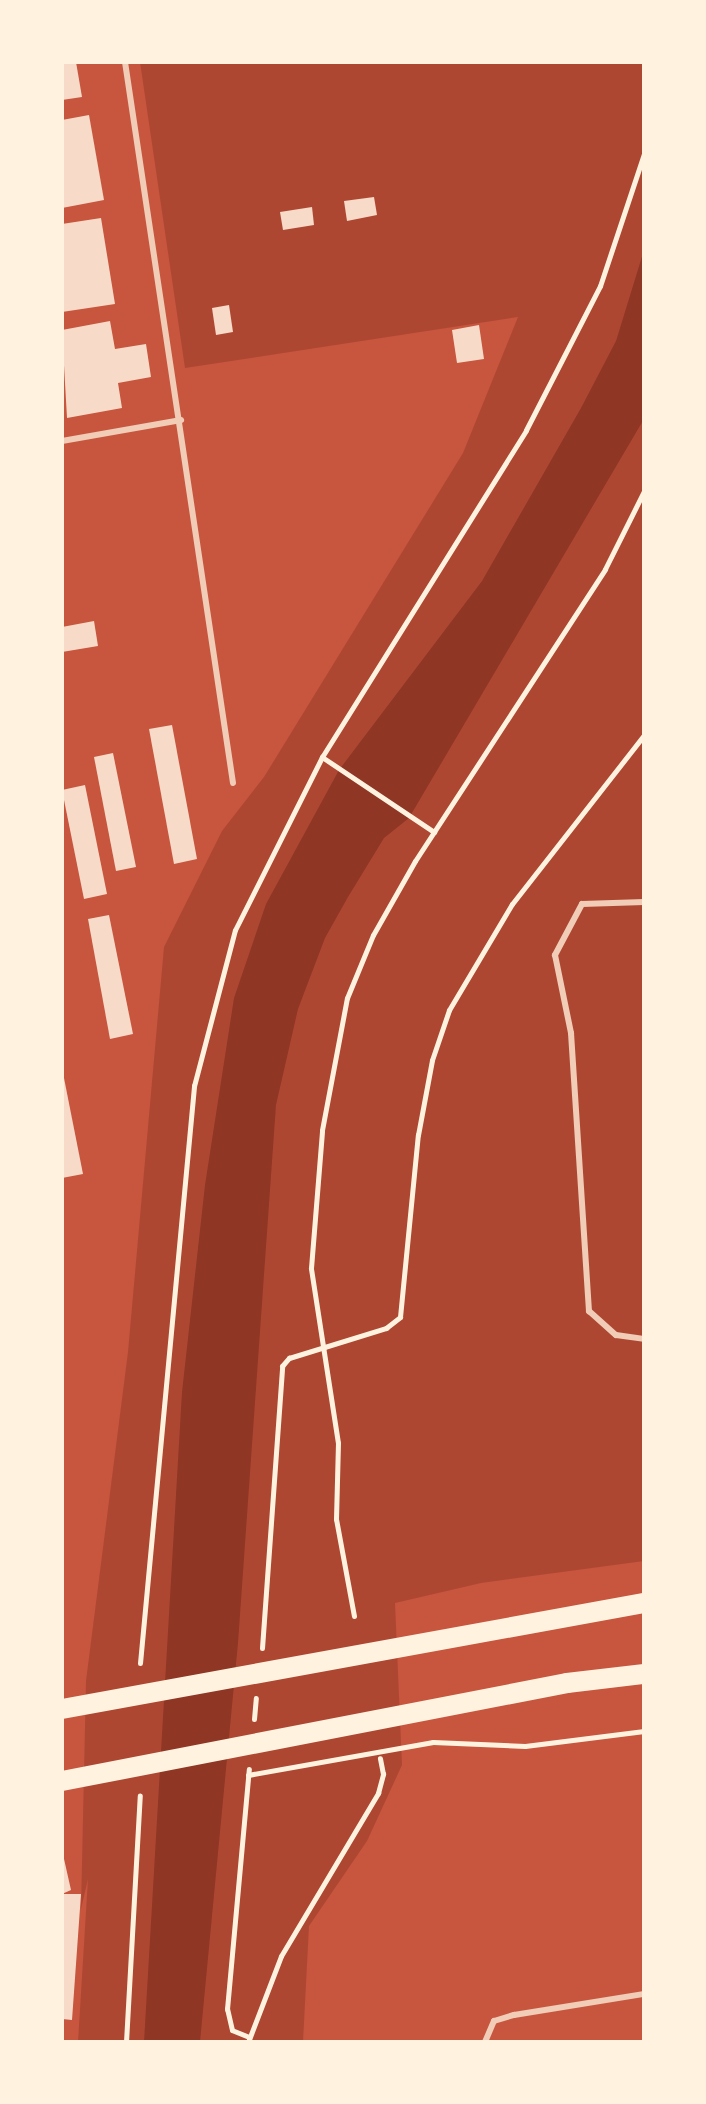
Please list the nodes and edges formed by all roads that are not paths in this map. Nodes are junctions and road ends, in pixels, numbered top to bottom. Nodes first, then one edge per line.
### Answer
1 (125, 62) edge
2 (181, 420) junction
3 (62, 441) edge
4 (233, 783) dead end
5 (644, 902) edge
6 (644, 1339) edge
7 (644, 1603) edge
8 (644, 1674) edge
9 (62, 1709) edge
10 (62, 1781) edge
11 (644, 1994) edge
12 (485, 2042) edge

1 - 2 lane
2 - 3 lane
2 - 4 lane
5 - 6 lane
7 - 9 main road
8 - 10 main road
11 - 12 lane

